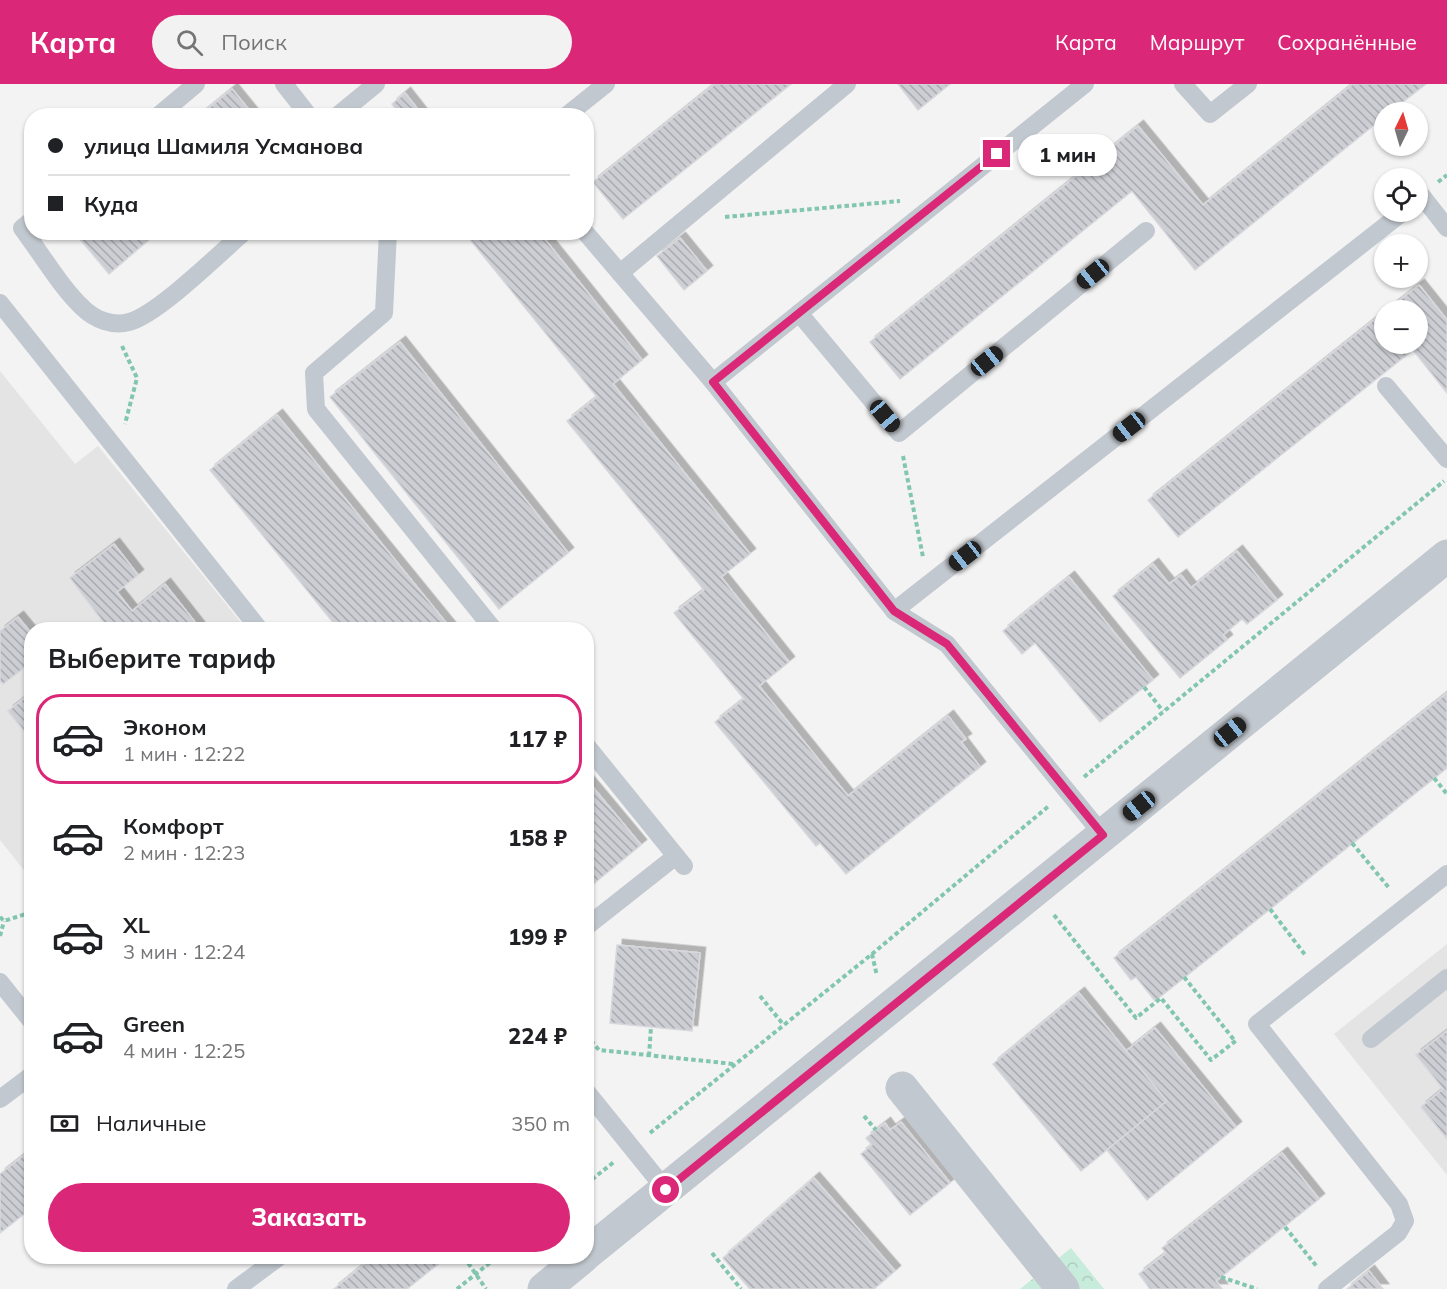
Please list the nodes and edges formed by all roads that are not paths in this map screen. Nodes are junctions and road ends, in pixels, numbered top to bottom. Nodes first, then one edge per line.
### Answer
1 (196, 84) edge
2 (284, 84) edge
3 (376, 84) edge
4 (606, 84) edge
5 (847, 84) edge
6 (1085, 84) edge
7 (1183, 84) edge
8 (1248, 84) edge
9 (168, 108) edge
10 (303, 108) edge
11 (347, 108) edge
12 (576, 108) edge
13 (1428, 204) edge
14 (1390, 222) edge
15 (1447, 228) edge
16 (1146, 231) dead end
17 (31, 240) edge
18 (235, 240) edge
19 (388, 240) edge
20 (592, 240) edge
21 (620, 273) junction
22 (0, 303) edge
23 (799, 313) junction
24 (713, 382) junction
25 (1386, 386) dead end
26 (1447, 459) edge
27 (1447, 556) edge
28 (894, 611) junction
29 (254, 622) edge
30 (488, 622) edge
31 (594, 755) edge
32 (1103, 835) junction
33 (1447, 874) edge
34 (594, 921) edge
35 (1447, 978) edge
36 (0, 982) edge
37 (24, 1012) edge
38 (1371, 1038) dead end
39 (24, 1081) edge
40 (902, 1088) dead end
41 (0, 1100) edge
42 (594, 1101) edge
43 (666, 1190) junction
44 (594, 1249) edge
45 (270, 1264) edge
46 (575, 1264) edge
47 (1330, 1287) edge
48 (236, 1289) edge
49 (544, 1289) edge
50 (1063, 1289) edge

1 - 9 lane
2 - 10 lane
3 - 11 lane
4 - 12 lane
5 - 21 lane
6 - 23 lane
7 - 8 lane
13 - 15 lane
14 - 28 lane
16 - 23 lane
17 - 18 lane
19 - 30 lane
20 - 21 lane
21 - 24 lane
22 - 29 lane
23 - 24 lane
24 - 28 lane
25 - 26 lane
27 - 32 street
28 - 32 lane
31 - 34 lane
32 - 43 street
33 - 47 lane
35 - 38 lane
36 - 37 lane
39 - 41 lane
40 - 50 street
42 - 43 lane
43 - 44 street
45 - 48 lane
46 - 49 street

